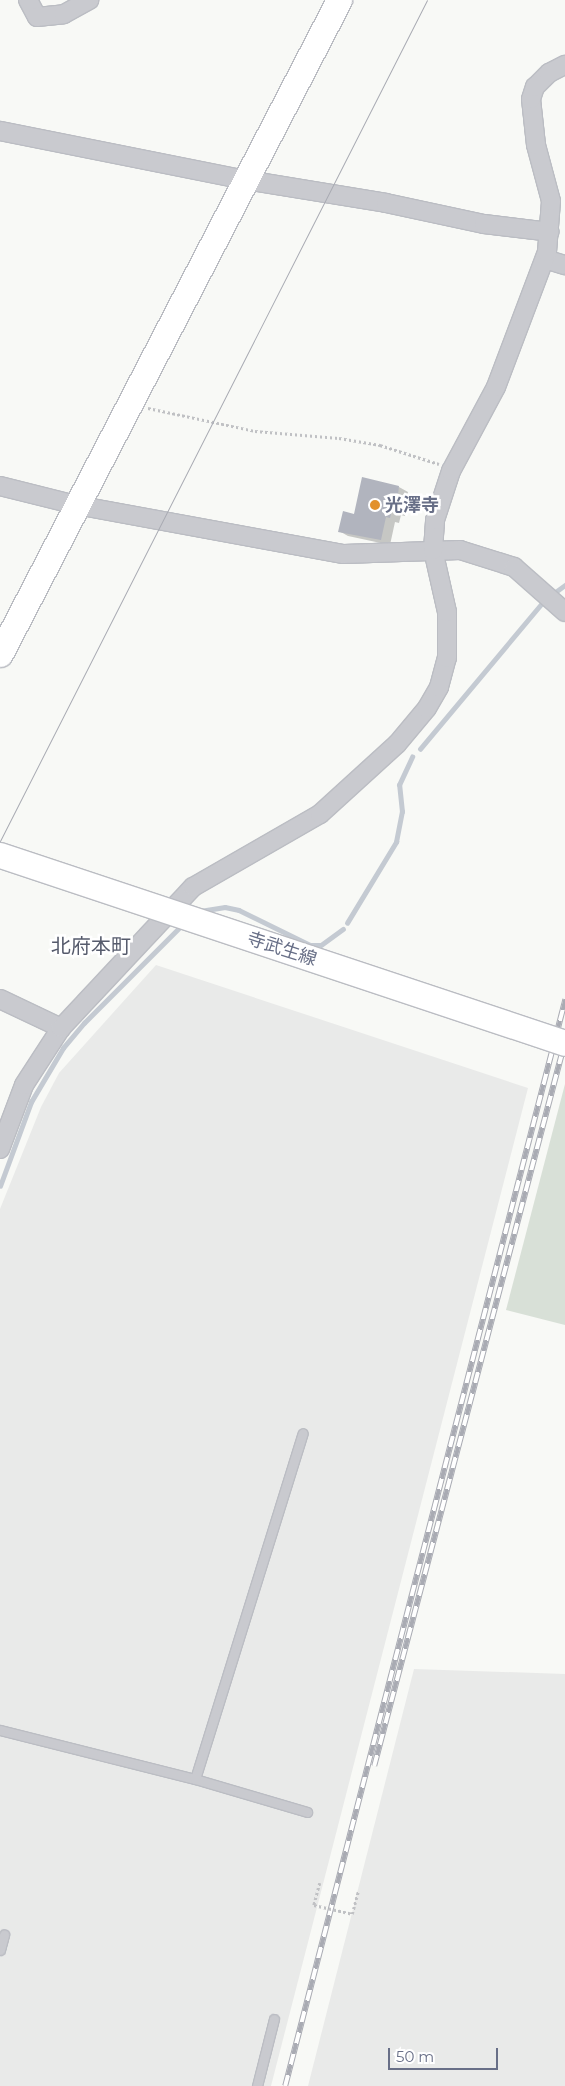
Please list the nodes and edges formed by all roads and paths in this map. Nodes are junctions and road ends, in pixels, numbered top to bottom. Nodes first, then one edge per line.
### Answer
1 (28, 0) edge
2 (89, 0) edge
3 (339, 0) edge
4 (565, 65) edge
5 (0, 131) edge
6 (246, 180) junction
7 (550, 232) junction
8 (545, 258) junction
9 (565, 265) edge
10 (128, 403) junction
11 (451, 471) junction
12 (0, 486) edge
13 (76, 505) junction
14 (432, 550) junction
15 (565, 612) edge
16 (0, 654) edge
17 (0, 855) edge
18 (0, 999) edge
19 (61, 1028) junction
20 (565, 1043) edge
21 (0, 1149) edge
22 (303, 1433) dead end
23 (0, 1730) edge
24 (195, 1779) junction
25 (307, 1812) dead end
26 (320, 1883) dead end
27 (358, 1892) dead end
28 (4, 1935) dead end
29 (0, 1950) edge
30 (274, 2019) dead end
31 (257, 2086) edge

1 - 2 street
3 - 6 street
4 - 7 street
5 - 6 street
6 - 7 street
6 - 10 street
7 - 8 street
8 - 9 street
8 - 11 street
10 - 11 path
10 - 13 street
11 - 14 street
12 - 13 street
13 - 14 street
13 - 16 street
14 - 15 street
14 - 19 street
17 - 20 street, 寺武生線, bridge
18 - 19 street
19 - 21 street
22 - 24 lane
23 - 24 lane
24 - 25 lane
26 - 27 path, bridge
28 - 29 lane
30 - 31 lane

